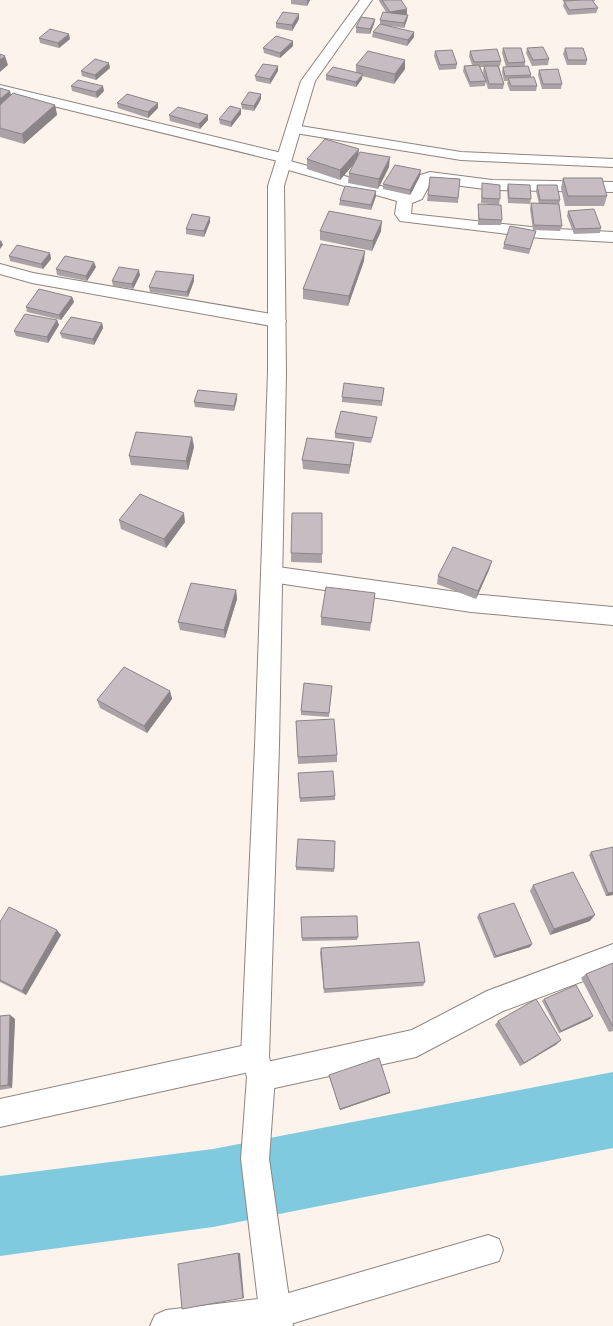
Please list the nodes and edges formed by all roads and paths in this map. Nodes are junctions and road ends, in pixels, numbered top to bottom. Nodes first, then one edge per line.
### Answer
1 (366, 0) edge
2 (0, 89) edge
3 (294, 129) junction
4 (284, 161) junction
5 (613, 163) edge
6 (613, 186) edge
7 (405, 198) junction
8 (613, 237) edge
9 (0, 269) edge
10 (277, 321) junction
11 (272, 574) junction
12 (613, 616) edge
13 (613, 957) edge
14 (258, 1067) junction
15 (0, 1113) edge
16 (488, 1250) dead end
17 (276, 1319) edge
18 (166, 1326) edge

1 - 3 street
2 - 4 street
3 - 4 street
3 - 5 street
4 - 7 street
4 - 10 street
6 - 7 street
7 - 8 street
9 - 10 street
10 - 11 street
11 - 12 street
11 - 14 street
13 - 14 street
14 - 15 street
14 - 17 street
16 - 17 street
17 - 18 street

